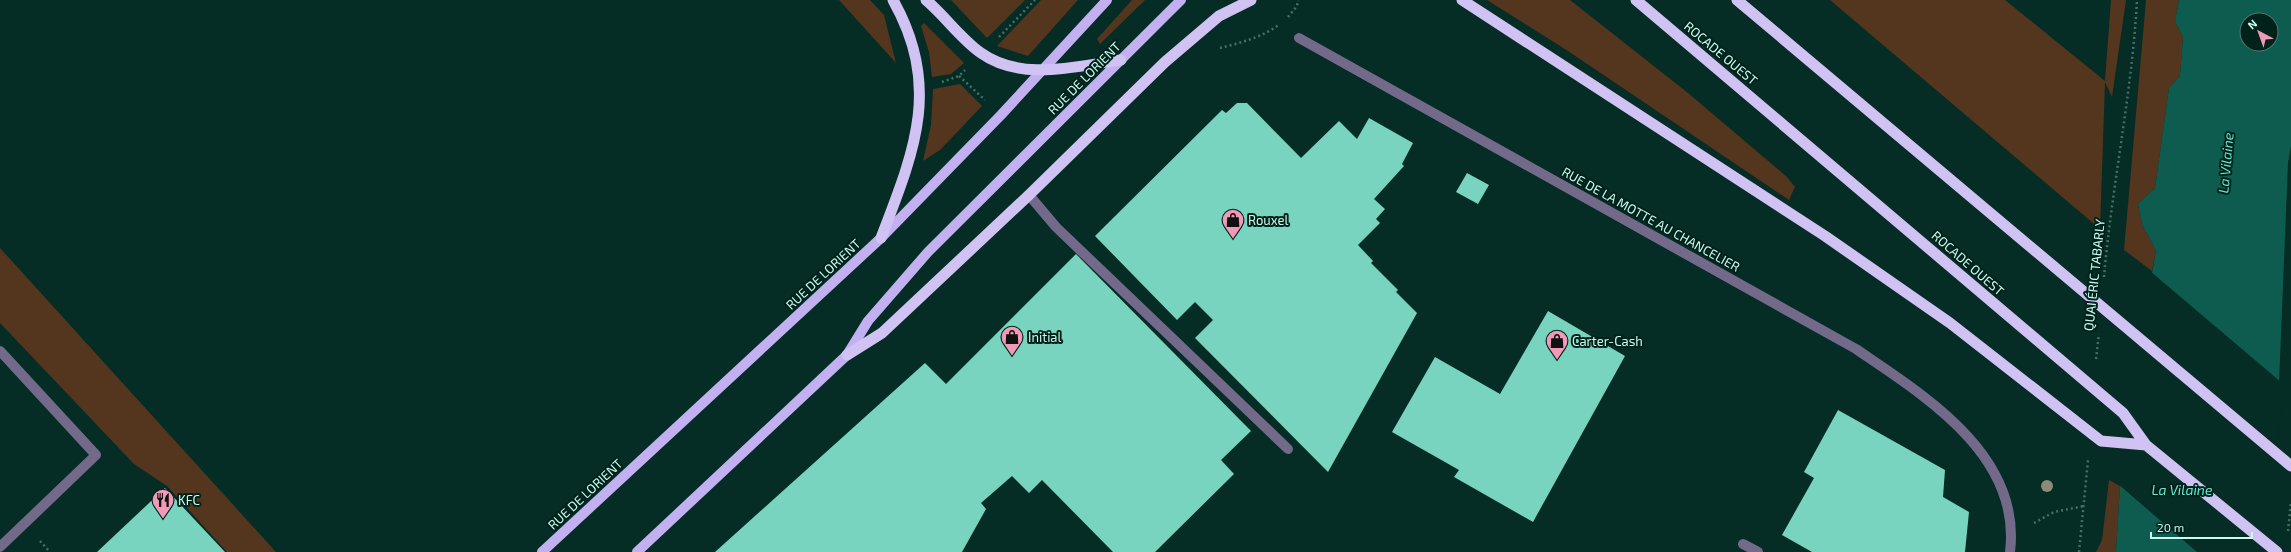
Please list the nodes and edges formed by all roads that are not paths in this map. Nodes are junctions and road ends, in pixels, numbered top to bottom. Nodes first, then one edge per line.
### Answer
1 (893, 0) edge
2 (926, 0) edge
3 (1107, 0) edge
4 (1181, 0) edge
5 (1251, 0) edge
6 (1462, 0) edge
7 (1636, 0) edge
8 (1737, 0) edge
9 (1299, 38) dead end
10 (1121, 60) junction
11 (1044, 70) junction
12 (1029, 195) junction
13 (881, 238) junction
14 (0, 351) edge
15 (847, 354) junction
16 (2146, 445) junction
17 (1288, 449) dead end
18 (2291, 466) edge
19 (1743, 544) dead end
20 (0, 547) edge
21 (542, 552) edge
22 (637, 552) edge
23 (1758, 552) edge
24 (2010, 552) edge
25 (2277, 552) edge

1 - 13 highway
2 - 11 highway
3 - 11 main road, RUE DE LORIENT
4 - 10 main road, RUE DE LORIENT
5 - 12 highway
6 - 16 highway
7 - 16 highway, ROCADE OUEST
8 - 18 highway
9 - 24 street, RUE DE LA MOTTE AU CHANCELIER
10 - 11 highway
10 - 15 main road, RUE DE LORIENT
11 - 13 main road, RUE DE LORIENT
12 - 15 highway
12 - 17 street
13 - 21 main road, RUE DE LORIENT
14 - 20 street
15 - 22 main road, RUE DE LORIENT
16 - 25 highway, ROCADE OUEST
19 - 23 street

